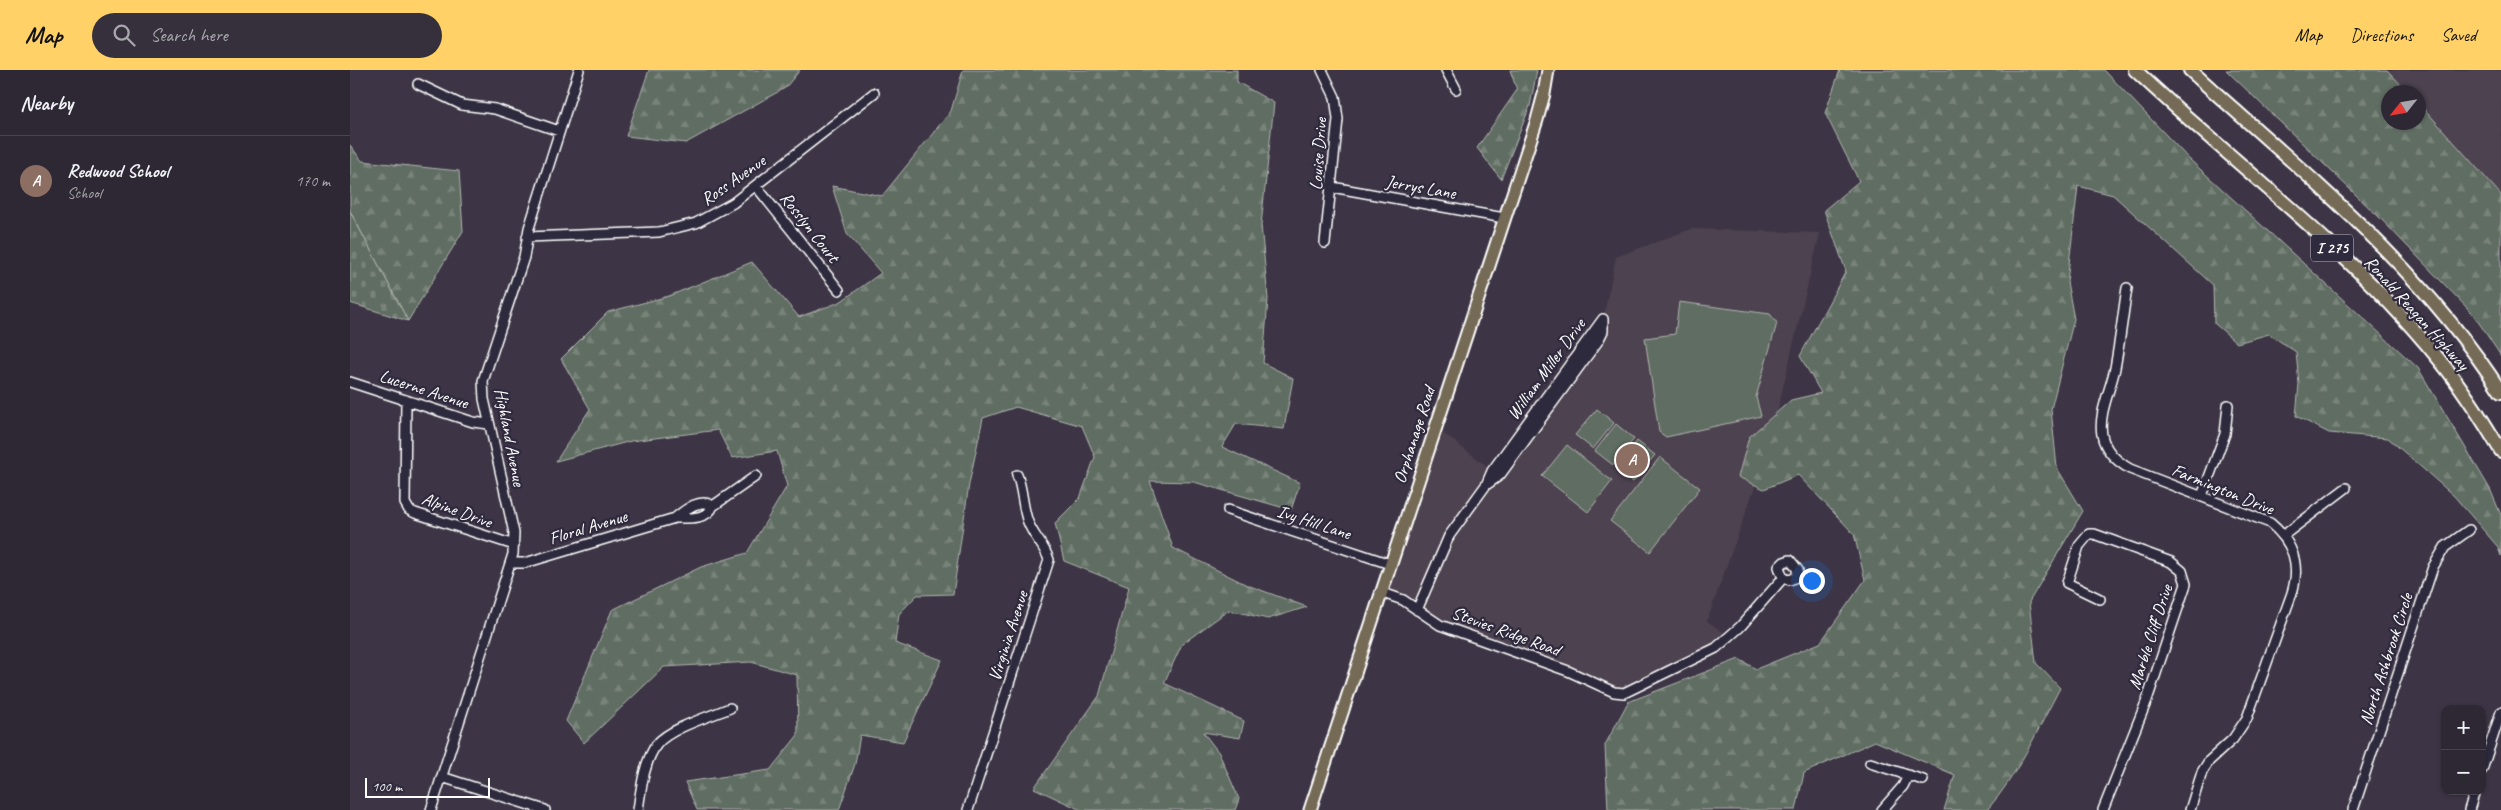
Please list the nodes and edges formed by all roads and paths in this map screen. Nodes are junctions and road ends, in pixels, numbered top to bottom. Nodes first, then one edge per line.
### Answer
1 (579, 70) edge
2 (1322, 70) edge
3 (1446, 70) edge
4 (1548, 70) edge
5 (2135, 70) edge
6 (2190, 70) edge
7 (418, 84) dead end
8 (1456, 89) dead end
9 (874, 94) dead end
10 (559, 131) junction
11 (756, 186) junction
12 (1332, 187) junction
13 (1504, 218) junction
14 (527, 237) junction
15 (1326, 243) dead end
16 (2126, 288) dead end
17 (839, 290) dead end
18 (350, 382) edge
19 (2501, 392) edge
20 (406, 400) junction
21 (2228, 405) dead end
22 (489, 424) junction
23 (2501, 451) edge
24 (1017, 475) dead end
25 (756, 476) dead end
26 (1486, 485) junction
27 (2346, 488) dead end
28 (2202, 496) junction
29 (1228, 510) dead end
30 (2469, 530) dead end
31 (2284, 535) junction
32 (514, 545) junction
33 (511, 563) junction
34 (1390, 564) junction
35 (1783, 578) dead end
36 (1380, 592) junction
37 (2100, 599) dead end
38 (1417, 610) junction
39 (730, 708) dead end
40 (2501, 712) edge
41 (2486, 758) edge
42 (1870, 763) dead end
43 (1908, 776) junction
44 (442, 777) junction
45 (1922, 780) dead end
46 (2474, 795) edge
47 (431, 810) edge
48 (545, 810) edge
49 (638, 810) edge
50 (968, 810) edge
51 (1310, 810) edge
52 (1882, 810) edge
53 (2104, 810) edge
54 (2190, 810) edge
55 (2353, 810) edge
56 (2469, 810) edge

1 - 10 street, Highland Avenue
2 - 12 street, Louise Drive
3 - 8 street
4 - 13 main road, Orphanage Road
5 - 23 highway, Ronald Reagan Highway / I 275
6 - 19 highway, Ronald Reagan Highway / I 275
7 - 10 street
9 - 11 street, Ross Avenue
10 - 14 street, Highland Avenue
11 - 14 street, Ross Avenue
11 - 17 street, Rosslyn Court
12 - 13 street, Jerrys Lane
12 - 15 street, Louise Drive
13 - 34 main road, Orphanage Road
14 - 22 street, Highland Avenue
16 - 28 street, Farmington Drive
18 - 20 street, Lucerne Avenue
20 - 22 street, Lucerne Avenue
20 - 32 street, Alpine Drive
21 - 28 street
22 - 32 street, Highland Avenue
24 - 50 street, Virginia Avenue
25 - 33 street, Floral Avenue
26 - 26 street, William Miller Drive
26 - 38 street, William Miller Drive
27 - 31 street
28 - 31 street, Farmington Drive
29 - 34 street, Ivy Hill Lane
30 - 55 street, North Ashbrook Circle
31 - 54 street, Farmington Drive
32 - 33 street, Highland Avenue
33 - 44 street, Highland Avenue
34 - 36 main road, Orphanage Road
35 - 38 street, Stevies Ridge Road
36 - 38 street, Stevies Ridge Road
36 - 51 main road, Orphanage Road
37 - 53 street, Marble Cliff Drive
39 - 49 street
40 - 41 street
42 - 43 street
43 - 45 street
43 - 52 street
44 - 47 street, Highland Avenue
44 - 48 street
46 - 56 street

